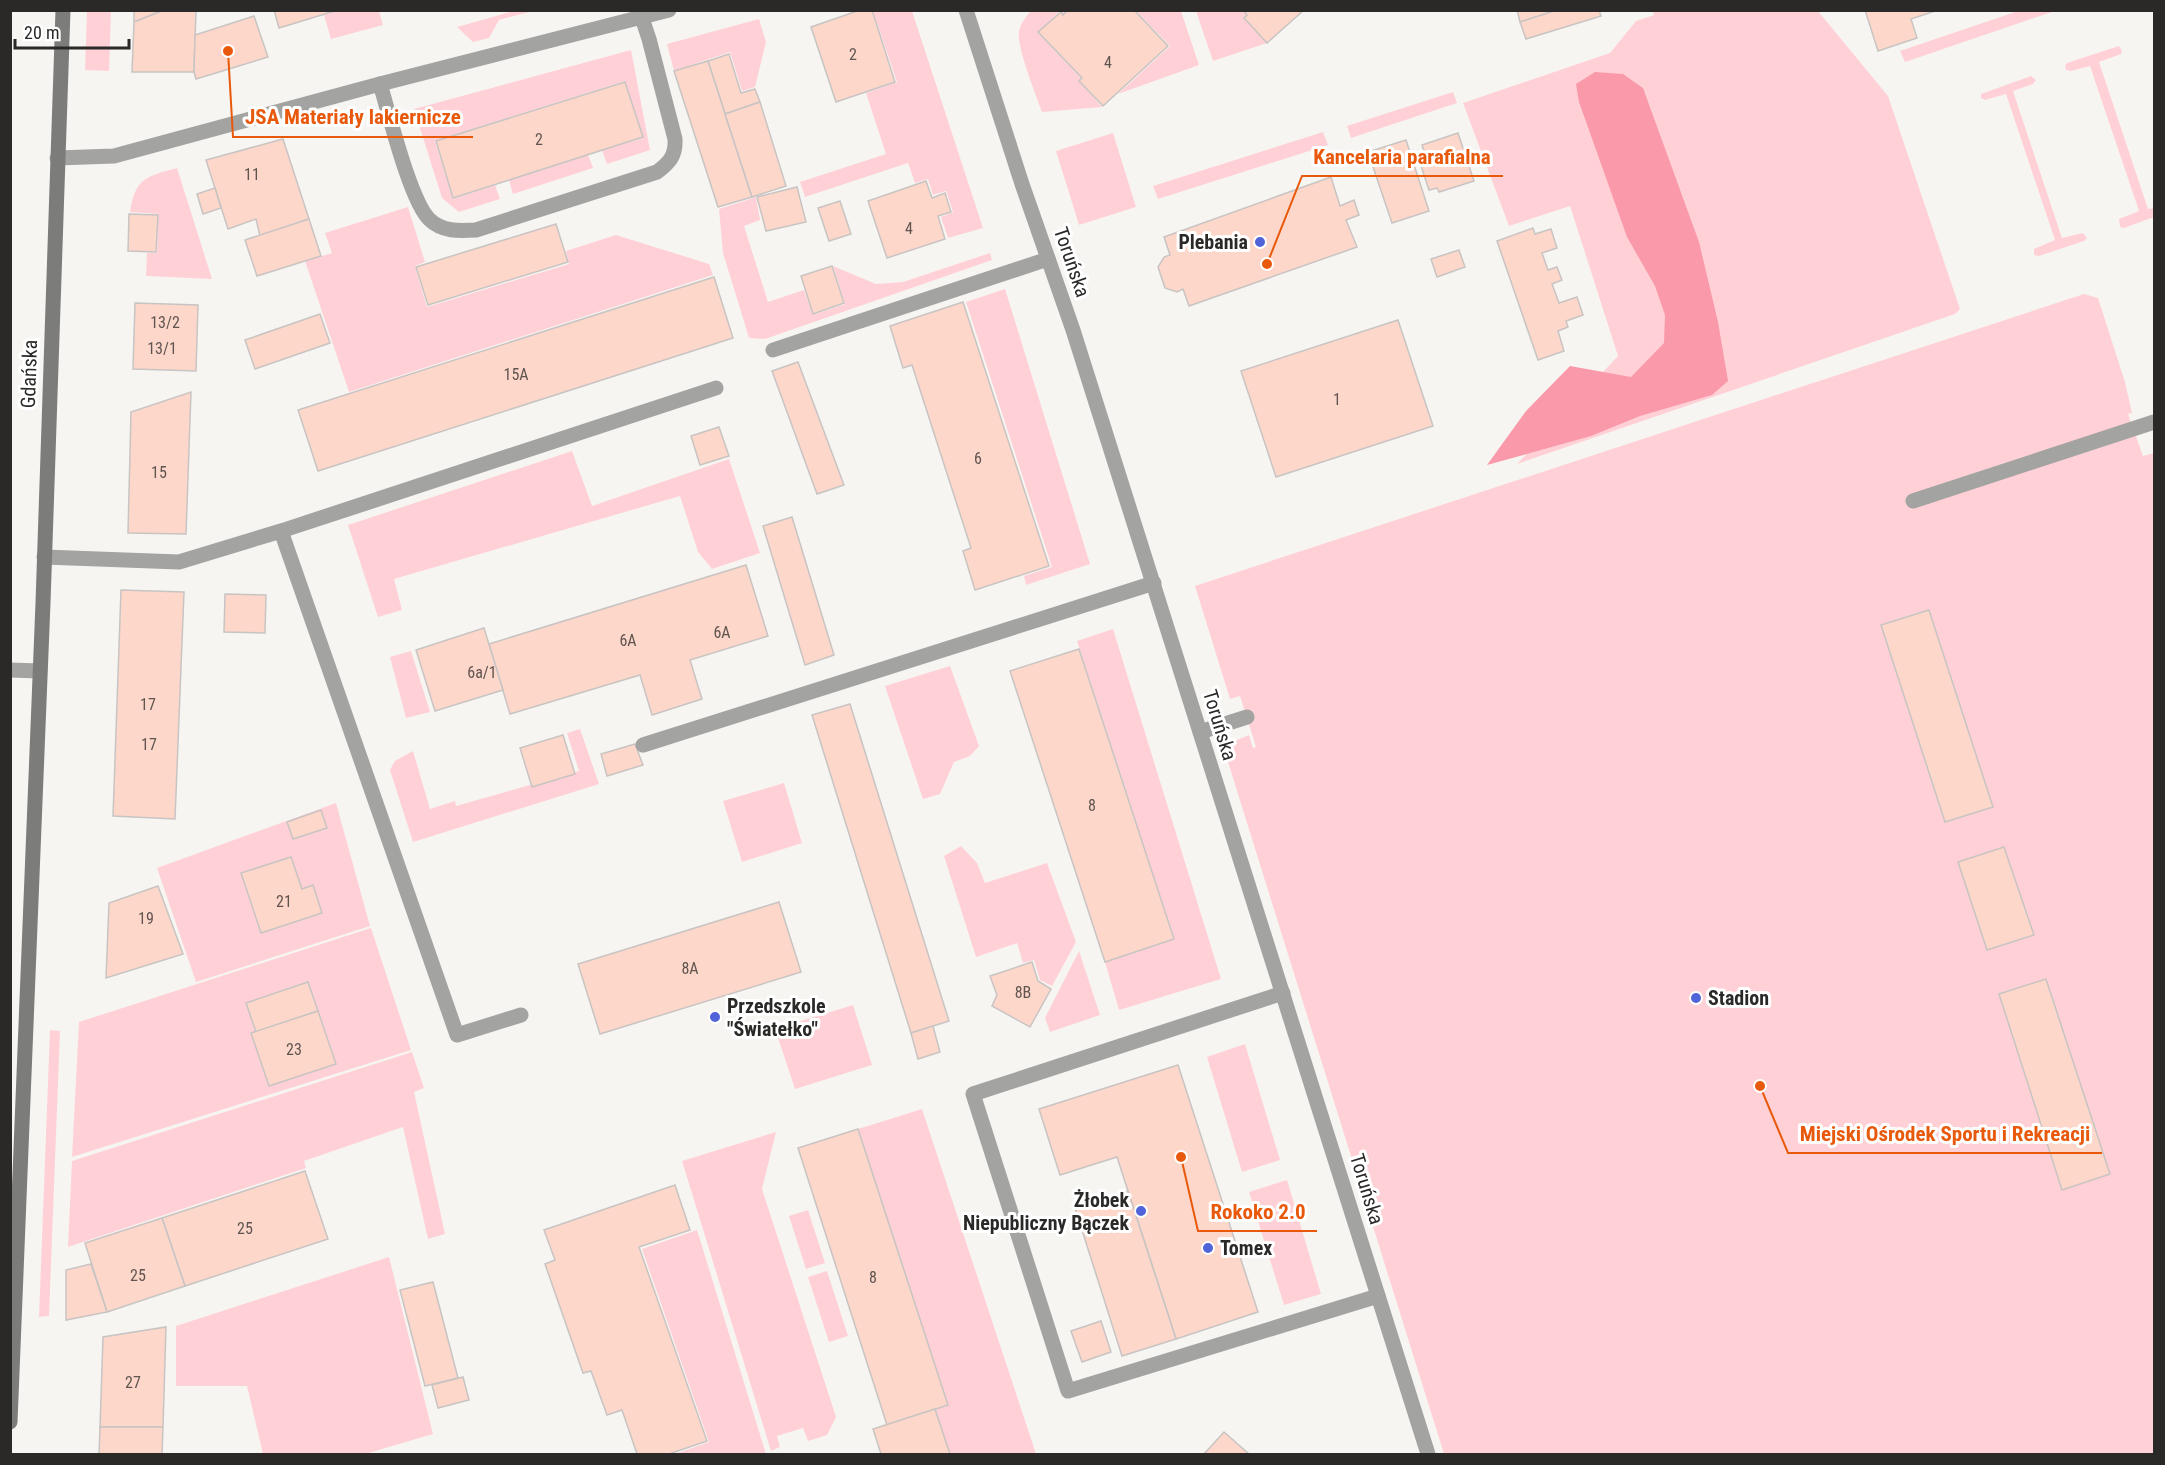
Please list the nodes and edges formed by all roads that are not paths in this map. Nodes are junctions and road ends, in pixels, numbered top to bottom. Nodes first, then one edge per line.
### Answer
1 (63, 10) edge
2 (669, 10) edge
3 (966, 10) edge
4 (642, 18) junction
5 (380, 84) junction
6 (57, 158) junction
7 (1048, 259) junction
8 (773, 351) dead end
9 (716, 388) dead end
10 (2154, 422) edge
11 (1913, 501) dead end
12 (281, 531) junction
13 (44, 558) junction
14 (1154, 583) junction
15 (10, 670) edge
16 (40, 671) junction
17 (1247, 717) dead end
18 (1200, 732) junction
19 (643, 745) dead end
20 (1283, 993) junction
21 (521, 1015) dead end
22 (15, 1227) edge
23 (14, 1267) edge
24 (1378, 1296) junction
25 (10, 1422) edge
26 (1428, 1455) edge

1 - 6 street, Gdańska
2 - 4 street
3 - 7 street, Toruńska
4 - 5 street
4 - 5 street
5 - 6 street
6 - 13 street, Gdańska
7 - 8 street
7 - 14 street, Toruńska
9 - 12 street
10 - 11 street
12 - 13 street
12 - 21 street
13 - 16 street, Gdańska
14 - 18 street, Toruńska
14 - 19 street
15 - 16 street
16 - 22 street, Gdańska
17 - 18 street
18 - 20 street, Toruńska
20 - 24 street, Toruńska
20 - 24 street
22 - 23 street, Gdańska
23 - 25 street, Gdańska
24 - 26 street, Toruńska

